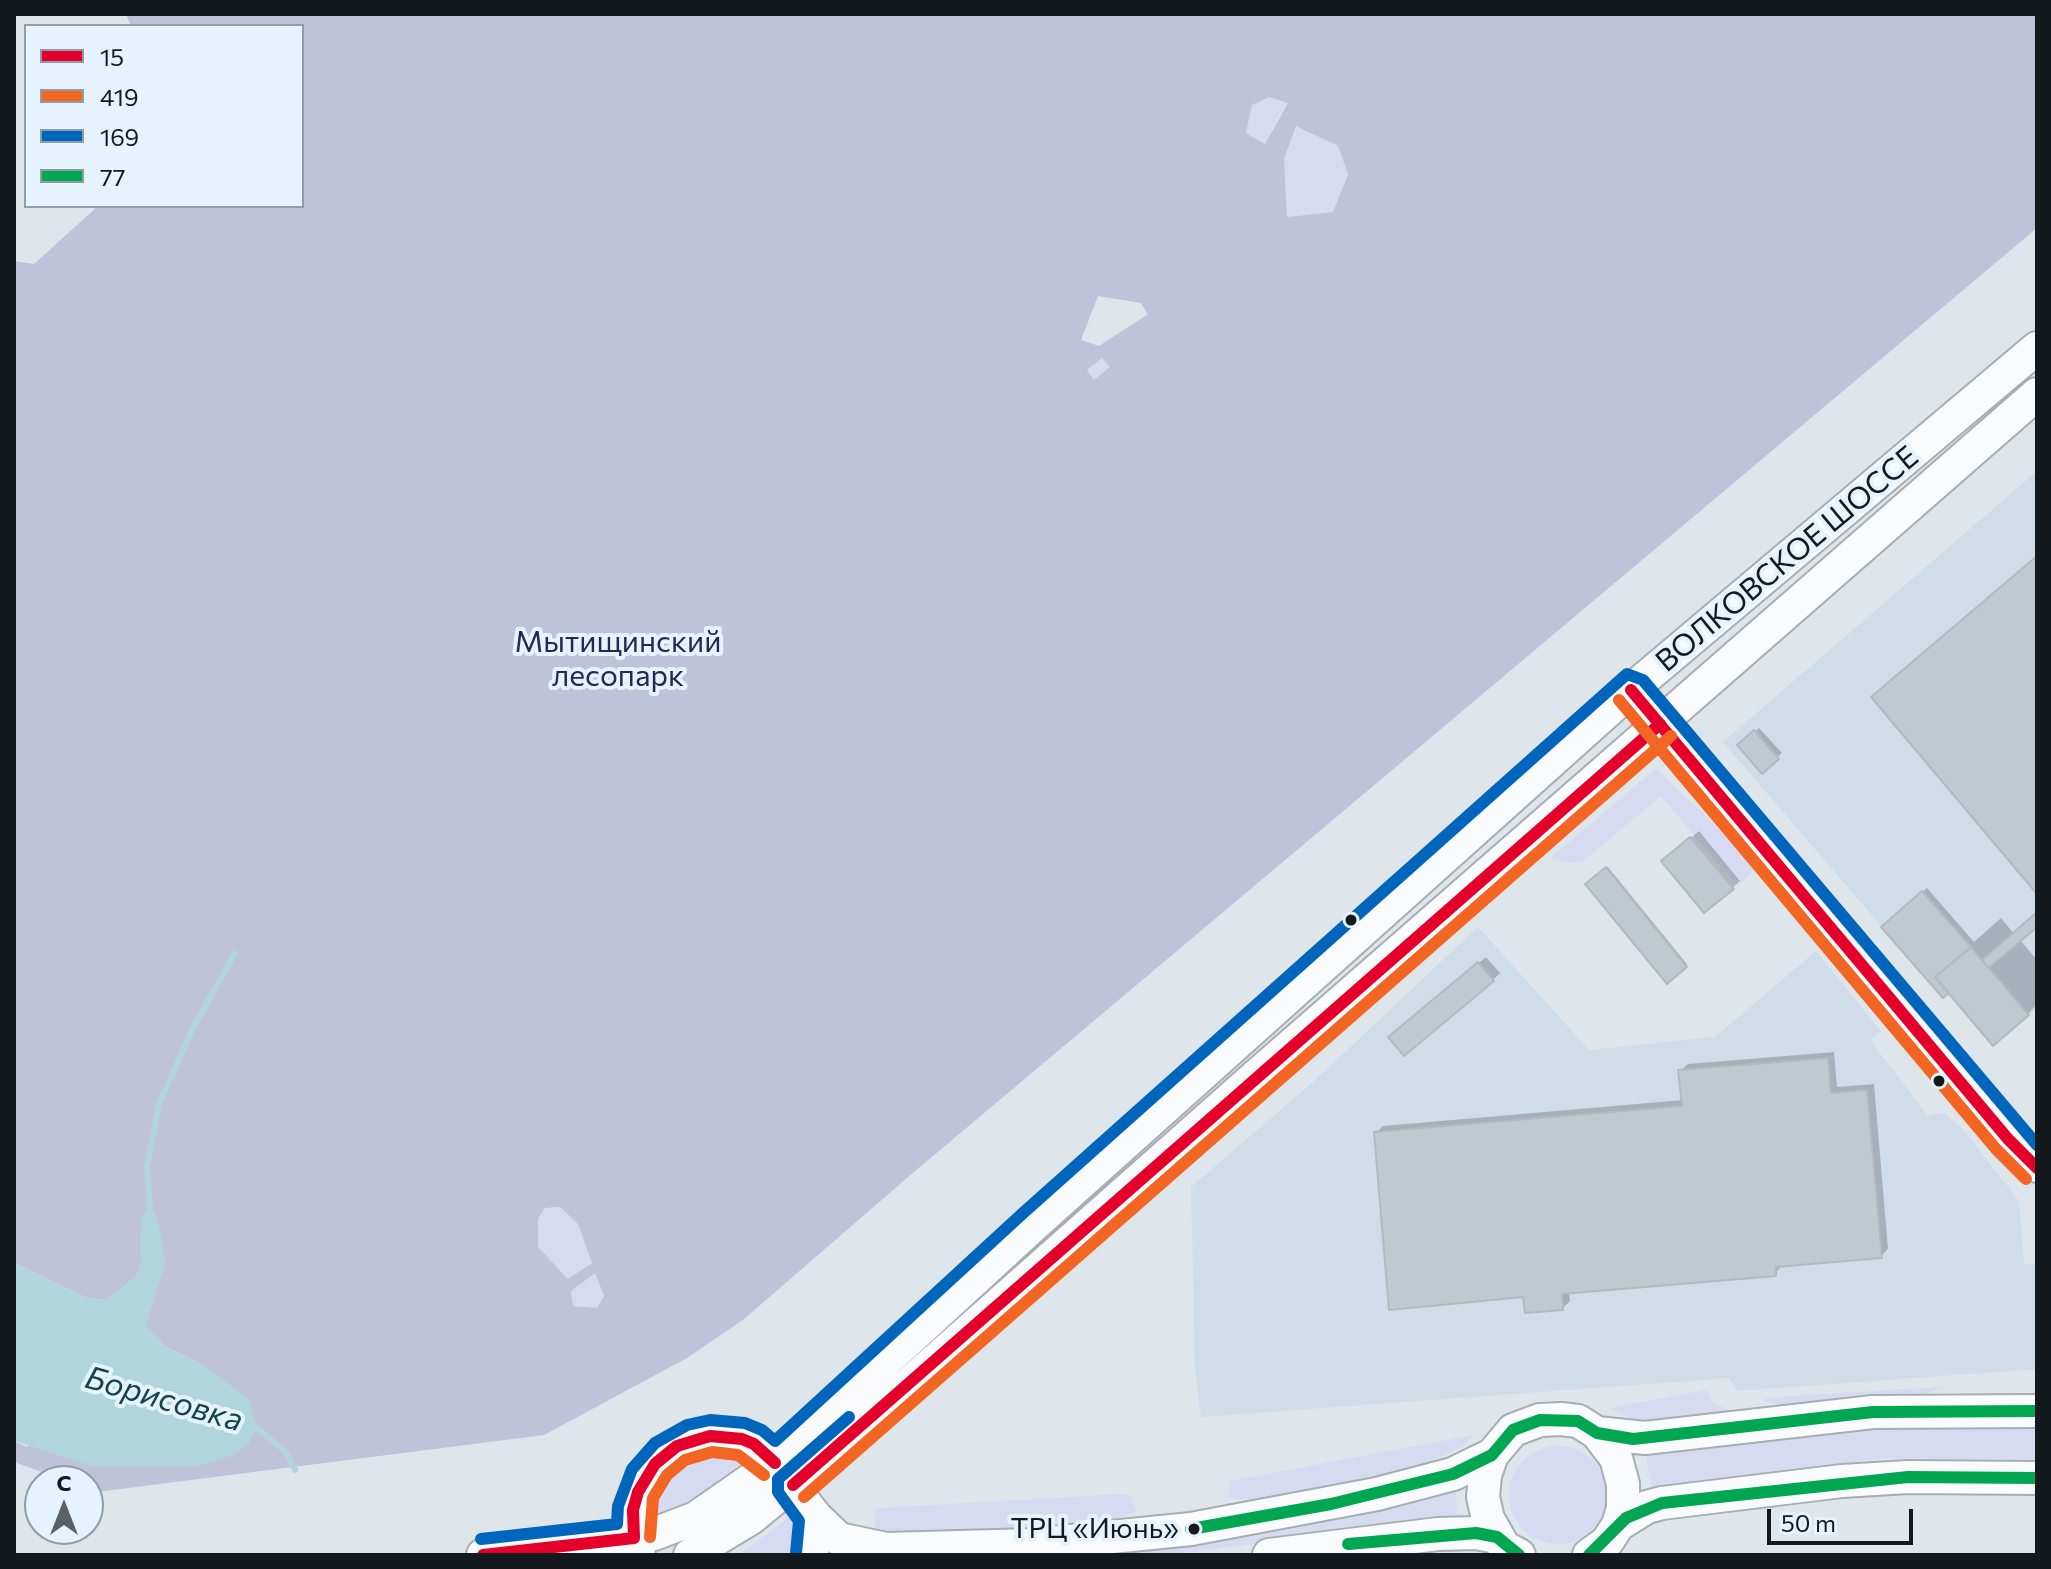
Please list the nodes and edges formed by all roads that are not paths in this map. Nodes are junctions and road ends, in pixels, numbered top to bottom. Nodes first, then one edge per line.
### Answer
1 (2037, 348) edge
2 (2037, 394) edge
3 (1631, 690) junction
4 (1660, 724) junction
5 (2037, 1168) edge
6 (2037, 1411) edge
7 (1597, 1433) junction
8 (1492, 1455) junction
9 (784, 1474) junction
10 (2037, 1478) edge
11 (816, 1517) junction
12 (1618, 1525) junction
13 (637, 1547) edge
14 (1507, 1549) edge
15 (483, 1555) edge
16 (690, 1555) edge
17 (812, 1555) edge
18 (1269, 1555) edge
19 (1589, 1555) edge

1 - 3 main road, ВОЛКОВСКОЕ ШОССЕ
2 - 4 main road, ВОЛКОВСКОЕ ШОССЕ
3 - 4 street
3 - 9 main road, ВОЛКОВСКОЕ ШОССЕ
4 - 5 street
4 - 9 main road, ВОЛКОВСКОЕ ШОССЕ
6 - 7 main road
7 - 8 main road
7 - 12 main road
8 - 11 main road
8 - 14 main road
9 - 11 main road
9 - 13 main road, ВОЛКОВСКОЕ ШОССЕ
9 - 13 main road
9 - 16 main road, ВОЛКОВСКОЕ ШОССЕ
10 - 12 main road
11 - 17 main road
12 - 19 main road
13 - 15 main road, ВОЛКОВСКОЕ ШОССЕ
14 - 18 main road

